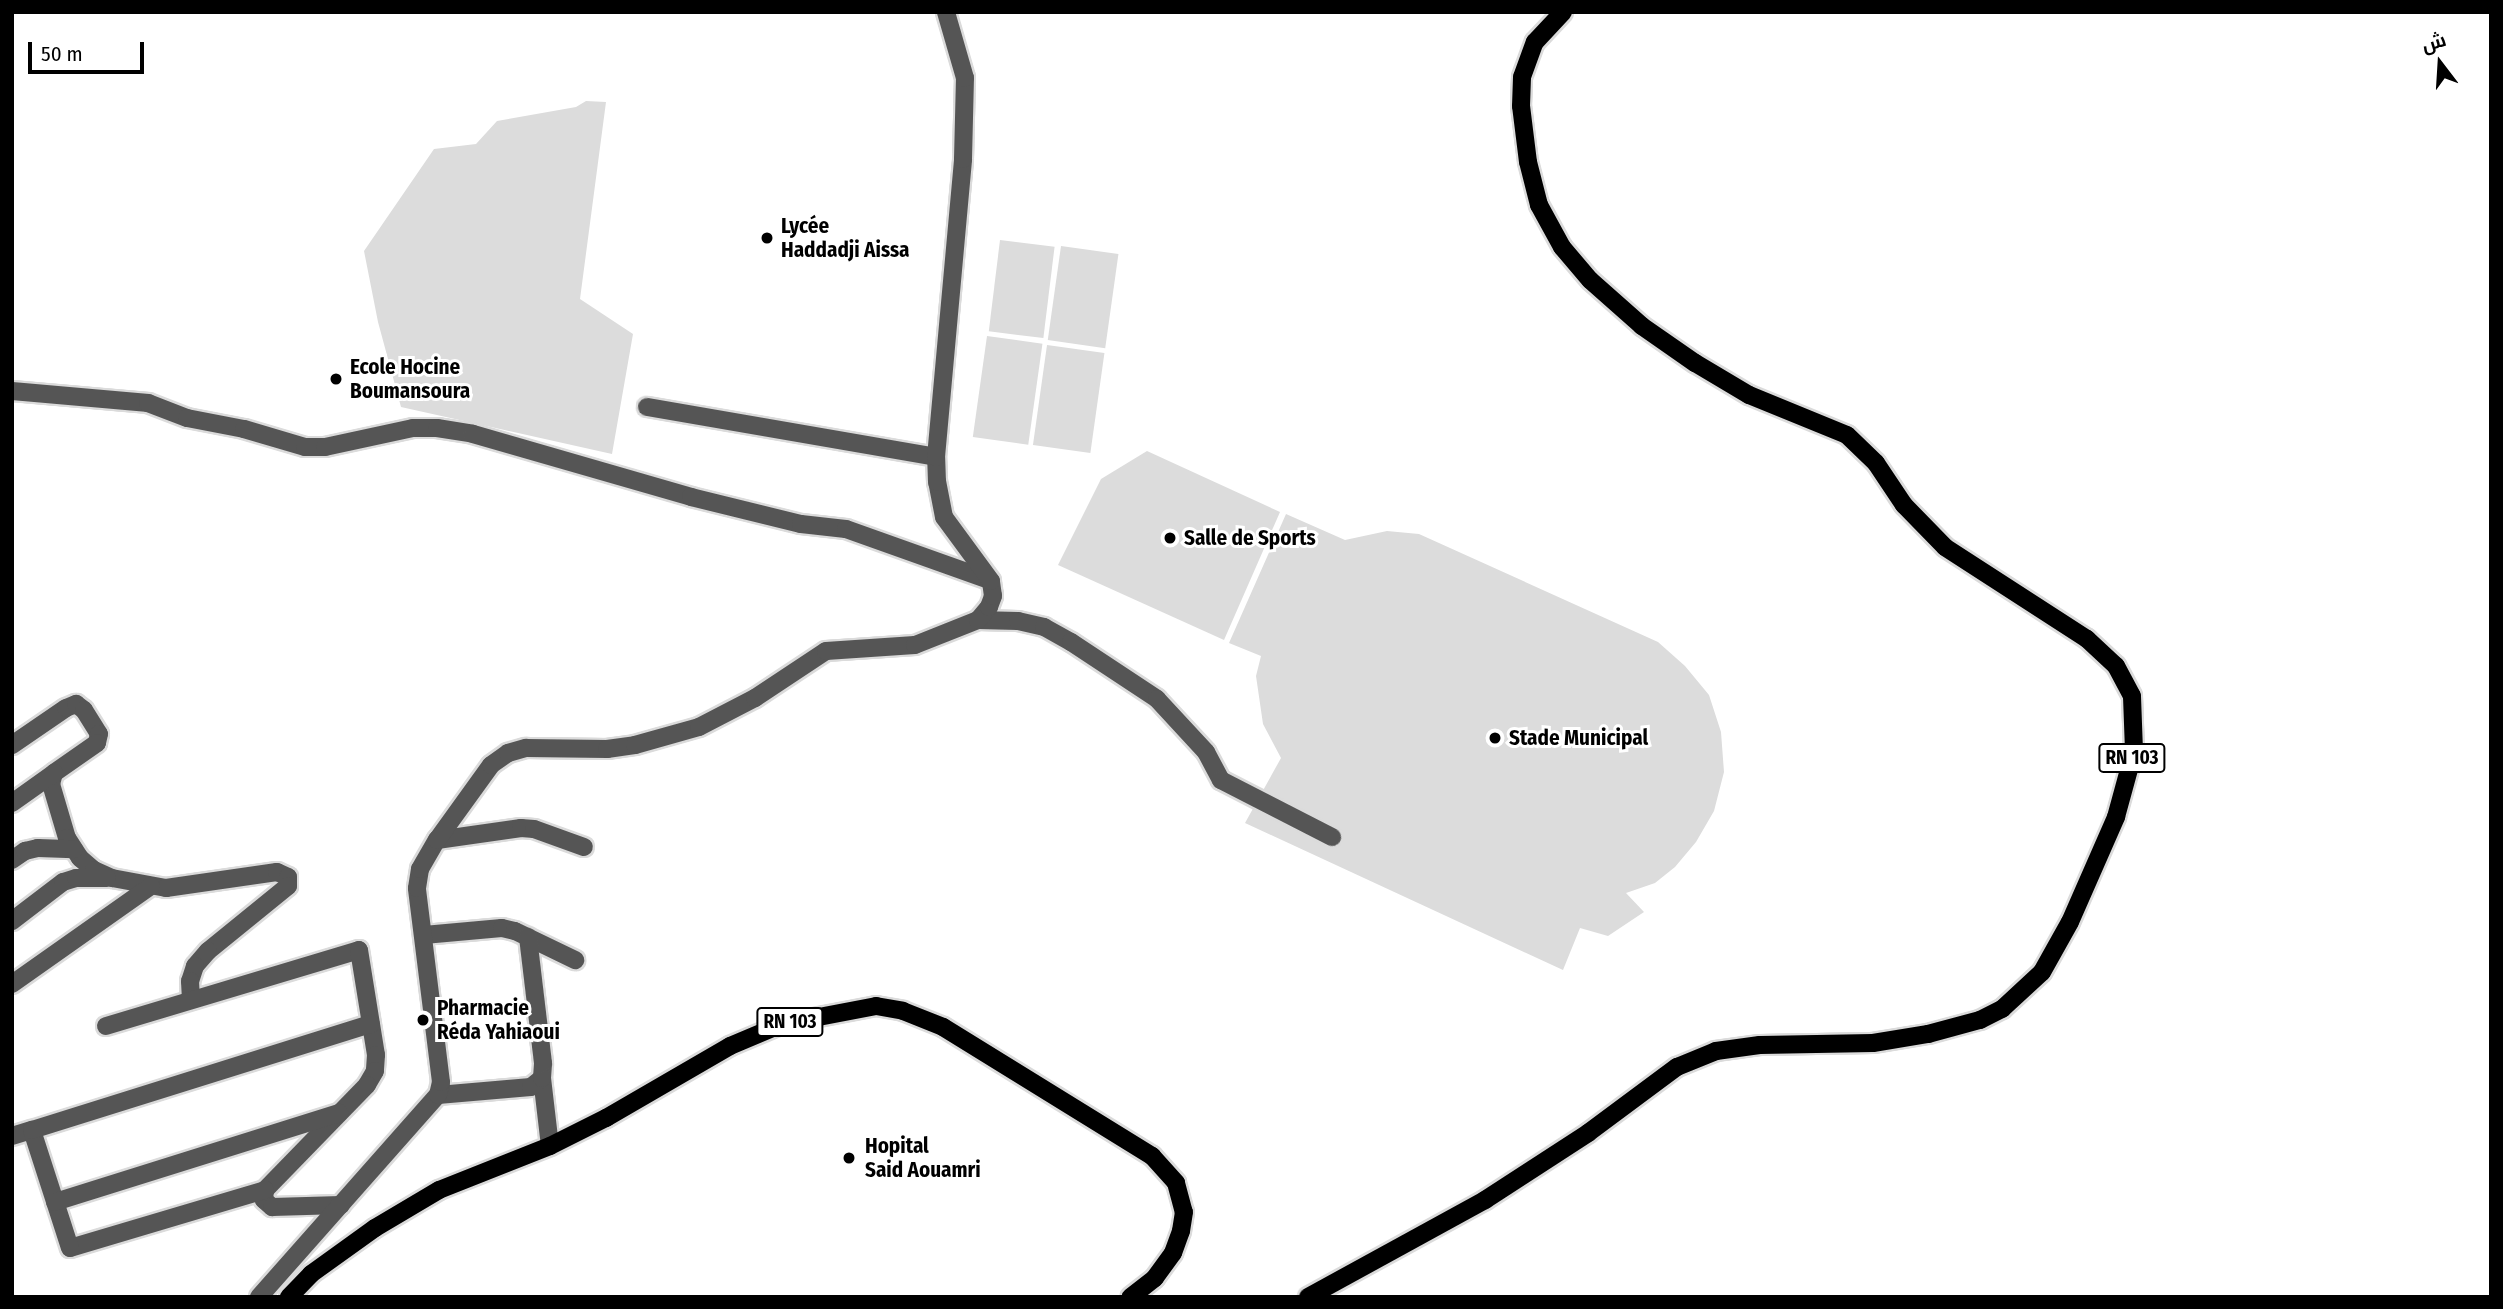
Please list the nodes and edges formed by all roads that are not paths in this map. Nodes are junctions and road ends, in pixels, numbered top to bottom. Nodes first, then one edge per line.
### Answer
1 (946, 12) edge
2 (1563, 12) edge
3 (12, 391) edge
4 (647, 407) dead end
5 (936, 457) junction
6 (991, 581) junction
7 (978, 620) junction
8 (12, 745) edge
9 (54, 773) junction
10 (12, 803) edge
11 (1332, 837) dead end
12 (437, 840) junction
13 (584, 847) dead end
14 (74, 849) junction
15 (12, 860) edge
16 (112, 878) junction
17 (151, 886) junction
18 (12, 920) edge
19 (424, 935) junction
20 (528, 937) junction
21 (575, 960) dead end
22 (12, 984) edge
23 (191, 999) junction
24 (371, 1024) junction
25 (106, 1026) dead end
26 (542, 1078) junction
27 (438, 1095) junction
28 (341, 1113) junction
29 (32, 1130) junction
30 (12, 1136) edge
31 (550, 1146) junction
32 (265, 1190) junction
33 (55, 1202) junction
34 (341, 1205) junction
35 (259, 1297) edge
36 (289, 1297) edge
37 (1130, 1297) edge
38 (1308, 1297) edge

1 - 5 street
2 - 38 main road, RN 103
3 - 6 street
4 - 5 street
5 - 6 street
6 - 7 street
7 - 11 street
7 - 12 street
8 - 9 street
9 - 10 street
9 - 14 street
12 - 13 street
12 - 19 street
14 - 15 street
14 - 16 street
16 - 17 street
16 - 18 street
17 - 22 street
17 - 23 street
19 - 20 street
19 - 27 street
20 - 21 street
20 - 26 street
23 - 24 street
23 - 25 street
24 - 28 street
24 - 29 street
26 - 27 street
26 - 31 street
27 - 34 street
28 - 32 street
28 - 33 street
29 - 30 street
29 - 33 street
31 - 36 main road, RN 103
31 - 37 main road, RN 103
32 - 33 street
32 - 34 street
34 - 35 street

